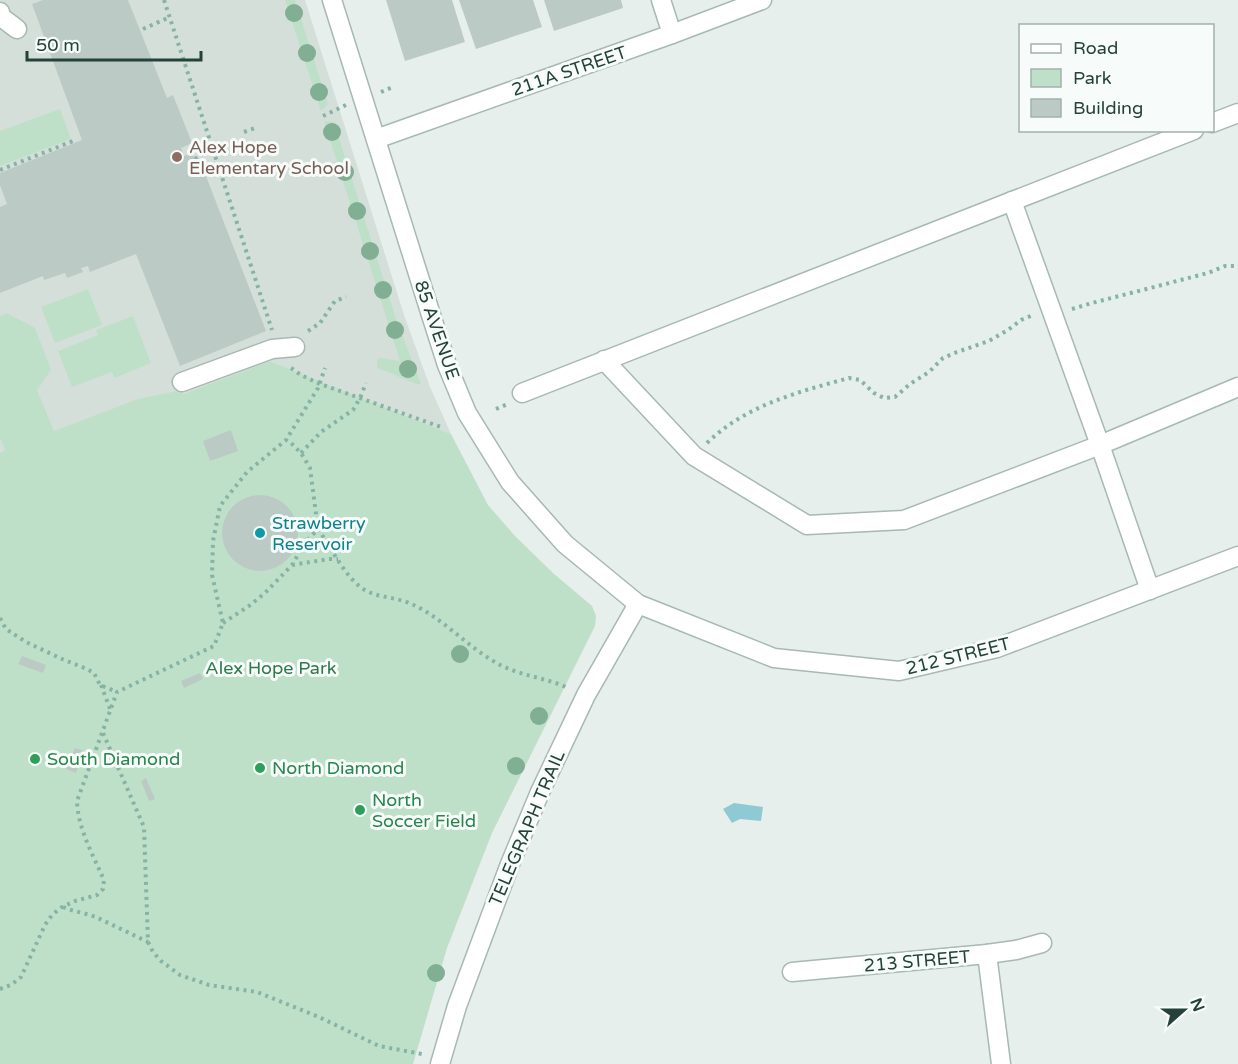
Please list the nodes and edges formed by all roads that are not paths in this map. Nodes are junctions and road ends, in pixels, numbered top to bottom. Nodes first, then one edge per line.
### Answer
1 (332, 0) edge
2 (661, 0) edge
3 (762, 0) edge
4 (0, 12) edge
5 (17, 29) dead end
6 (672, 34) junction
7 (1238, 113) edge
8 (1214, 122) edge
9 (1189, 132) edge
10 (376, 139) junction
11 (1012, 201) junction
12 (286, 348) road end
13 (604, 360) junction
14 (183, 382) dead end
15 (1238, 387) edge
16 (516, 398) road end
17 (1100, 445) junction
18 (1238, 556) edge
19 (1150, 590) junction
20 (638, 604) junction
21 (1042, 943) dead end
22 (987, 954) junction
23 (792, 972) dead end
24 (442, 1058) edge
25 (1001, 1064) edge

1 - 10 street, 85 AVENUE
2 - 6 street
3 - 6 street, 211A STREET
4 - 5 street
6 - 10 street, 211A STREET
7 - 8 street
9 - 11 street
10 - 20 street, 85 AVENUE
11 - 13 street
11 - 17 street
12 - 14 street
13 - 16 street
13 - 17 street
15 - 17 street
17 - 19 street
18 - 19 street, 212 STREET
19 - 20 street, 212 STREET
20 - 24 street, TELEGRAPH TRAIL
21 - 22 street, 213 STREET
22 - 23 street, 213 STREET
22 - 25 street

